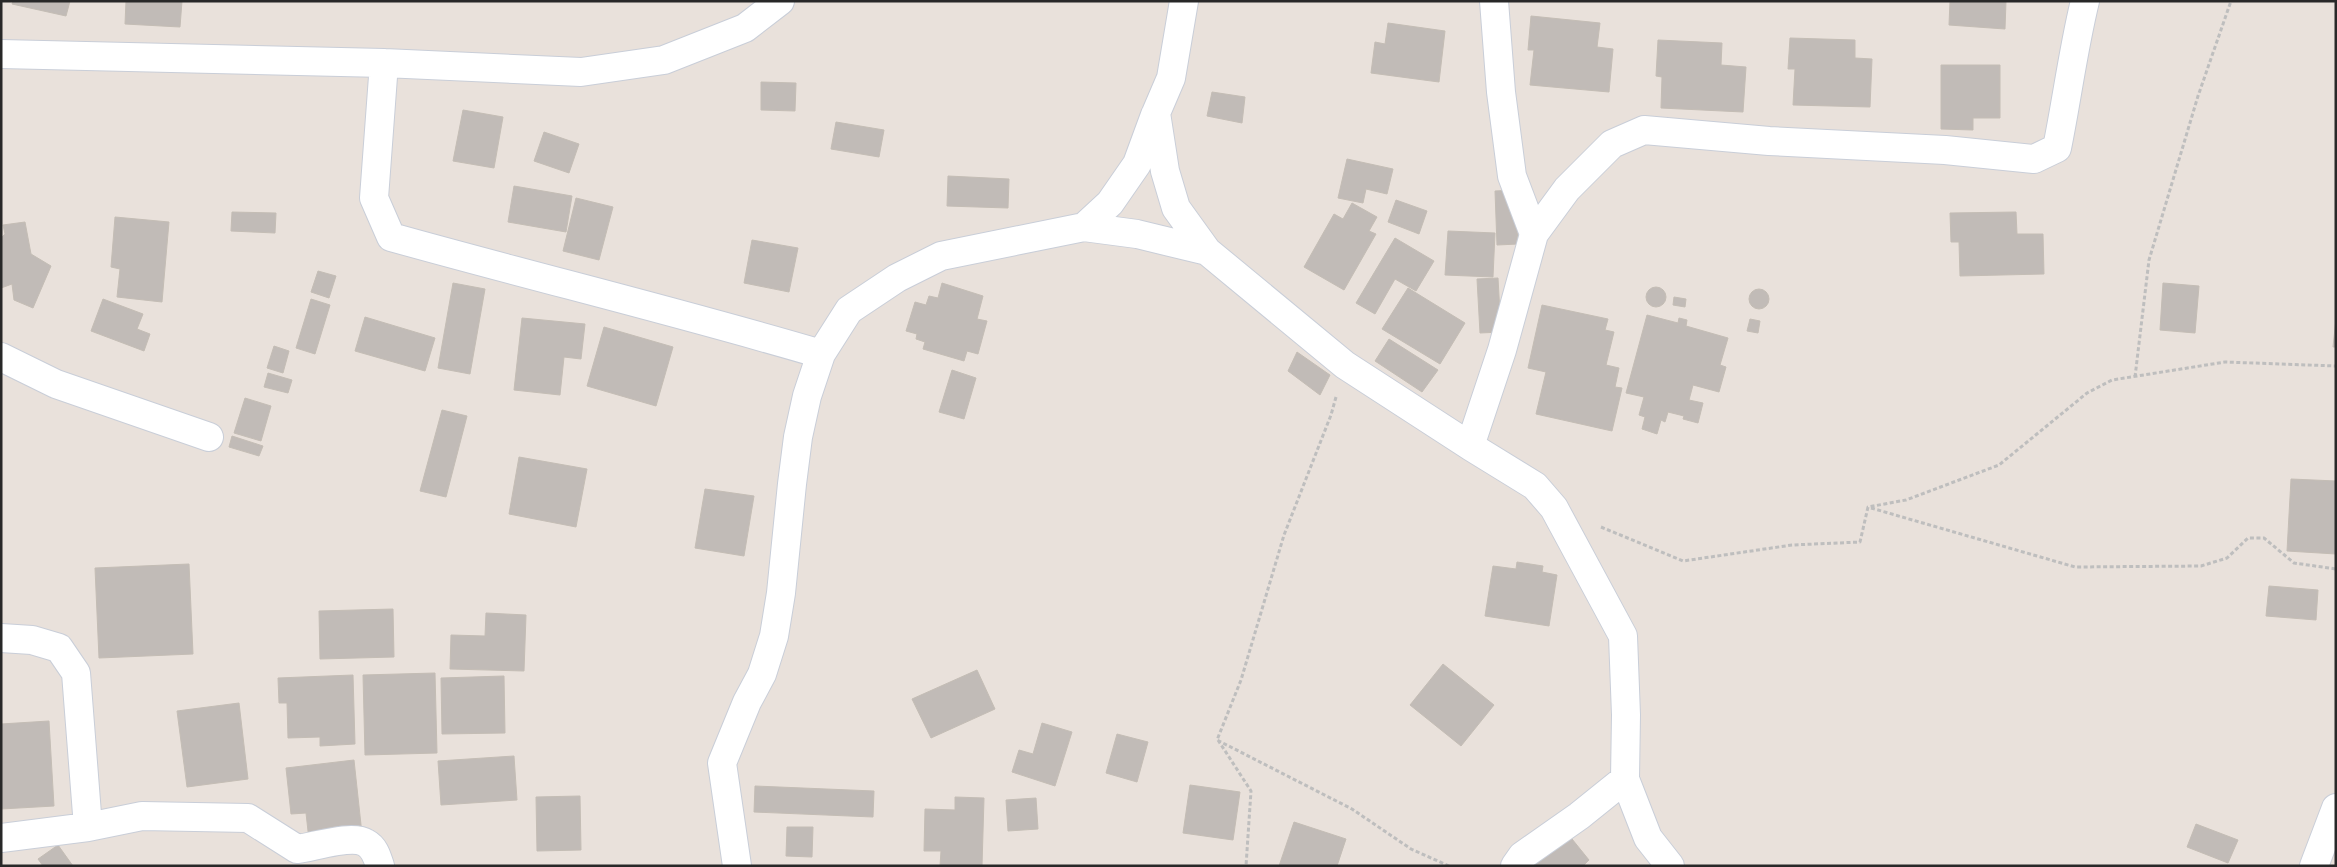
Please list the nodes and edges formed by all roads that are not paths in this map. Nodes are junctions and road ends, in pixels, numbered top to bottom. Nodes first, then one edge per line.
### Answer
1 (780, 1) edge
2 (1184, 1) edge
3 (1494, 1) edge
4 (2085, 1) edge
5 (1, 54) edge
6 (384, 63) junction
7 (1156, 113) junction
8 (1084, 227) junction
9 (1534, 234) junction
10 (1207, 251) junction
11 (821, 354) junction
12 (1, 357) edge
13 (209, 437) dead end
14 (1470, 446) junction
15 (1, 638) edge
16 (1625, 779) junction
17 (2336, 808) edge
18 (88, 827) junction
19 (1, 838) edge
20 (380, 866) edge
21 (737, 866) edge
22 (1516, 866) edge
23 (1670, 866) edge
24 (2314, 866) edge

1 - 6 street
2 - 7 street
3 - 9 street
4 - 9 street
5 - 6 street
6 - 11 street
7 - 8 street
7 - 10 street
8 - 10 street
8 - 11 street
9 - 14 street
10 - 14 street
11 - 21 street
12 - 13 street
14 - 16 street
15 - 18 street
16 - 22 street
16 - 23 street
17 - 24 street
18 - 19 street
18 - 20 street

